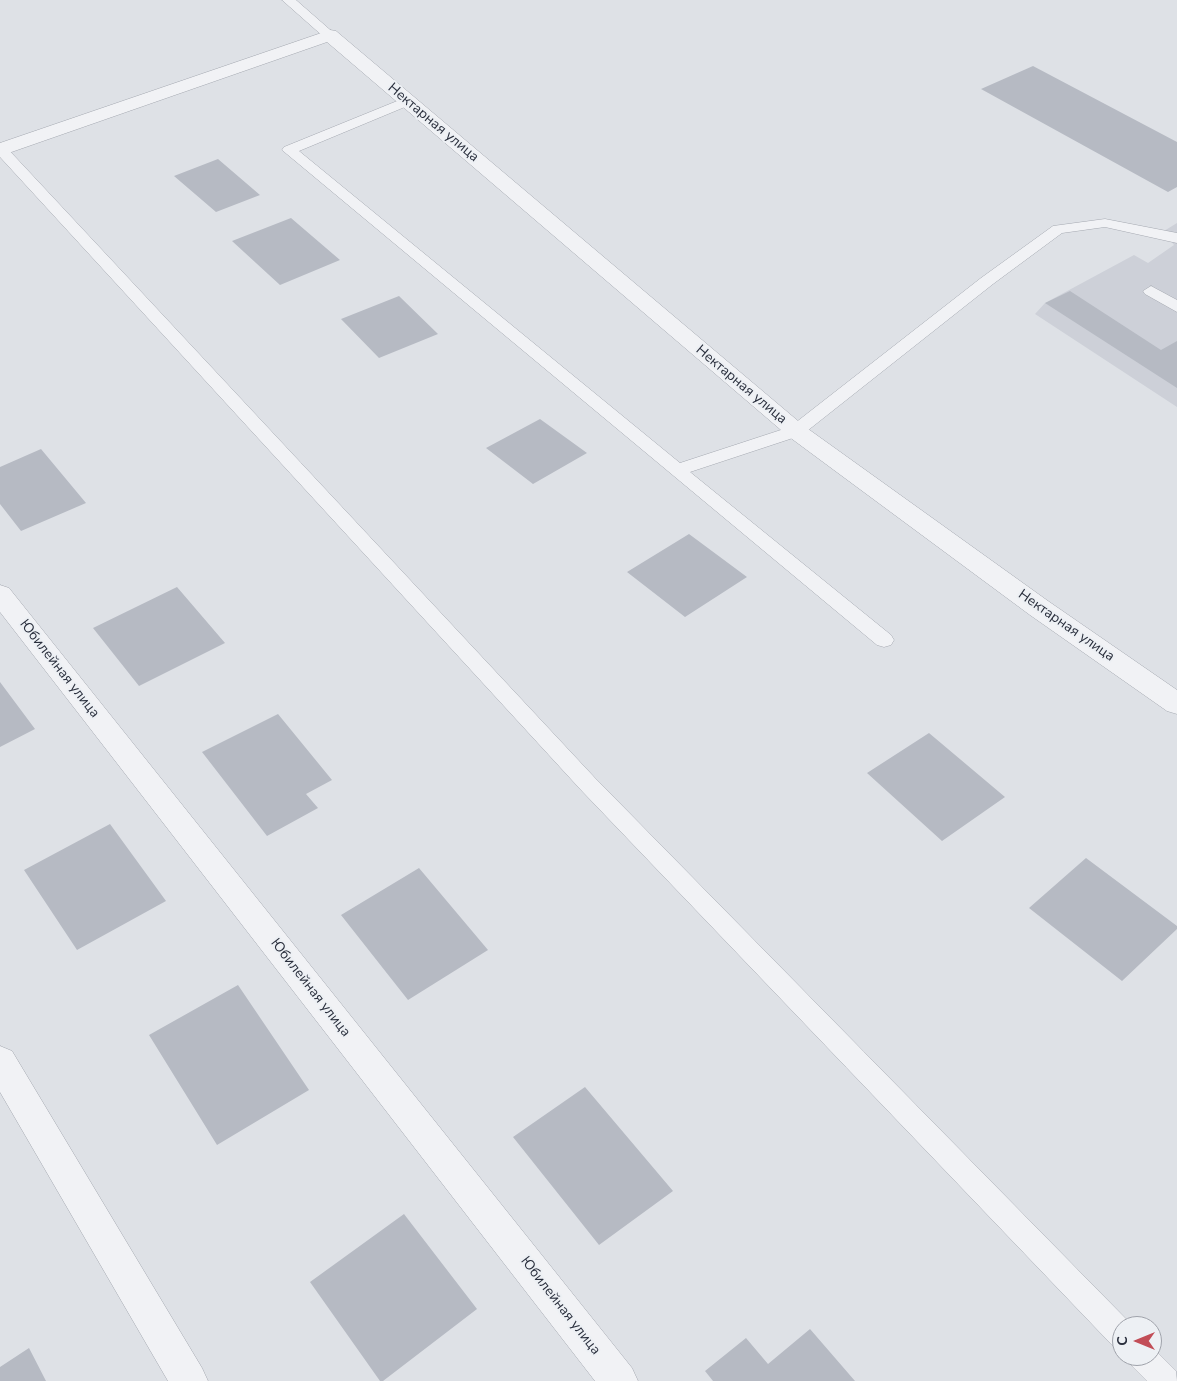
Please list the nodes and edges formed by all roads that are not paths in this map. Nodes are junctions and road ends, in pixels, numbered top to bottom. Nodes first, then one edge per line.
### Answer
1 (288, 0) edge
2 (330, 35) junction
3 (407, 101) junction
4 (1, 150) edge
5 (1177, 238) edge
6 (1151, 291) dead end
7 (1177, 307) edge
8 (796, 432) junction
9 (677, 470) junction
10 (0, 594) edge
11 (884, 640) dead end
12 (1177, 704) edge
13 (0, 1062) edge
14 (1112, 1325) edge
15 (1152, 1366) edge
16 (189, 1381) edge
17 (619, 1381) edge
18 (1166, 1381) edge

1 - 2 lane
2 - 3 street, Нектарная улица
2 - 4 street
3 - 8 street, Нектарная улица
3 - 9 lane
4 - 14 lane
5 - 8 lane
6 - 7 lane
8 - 9 lane
8 - 12 street, Нектарная улица
9 - 11 lane
10 - 17 street, Юбилейная улица
13 - 16 street
15 - 18 lane

